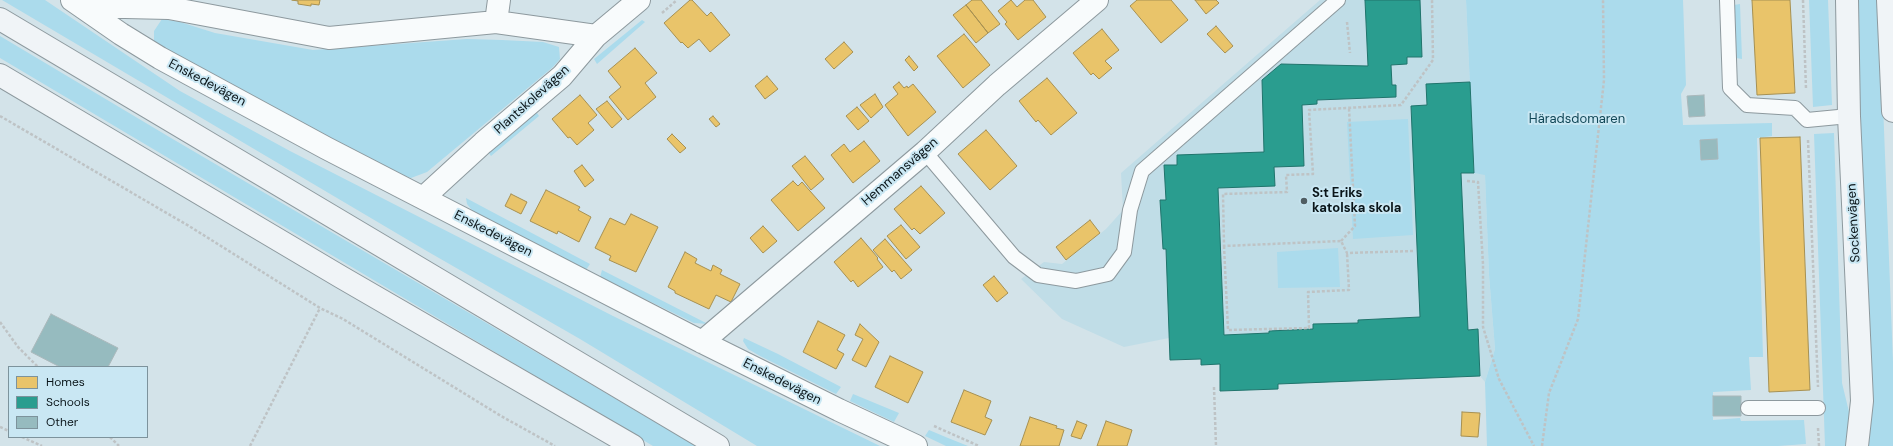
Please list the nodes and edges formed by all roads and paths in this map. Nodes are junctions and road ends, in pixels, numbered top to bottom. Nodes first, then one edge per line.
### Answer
1 (499, 0) edge
2 (639, 0) edge
3 (1097, 0) edge
4 (1338, 0) edge
5 (1432, 0) edge
6 (1602, 0) edge
7 (1727, 0) edge
8 (1803, 0) edge
9 (1847, 0) edge
10 (1888, 0) edge
11 (76, 3) edge
12 (1346, 17) dead end
13 (0, 19) edge
14 (496, 22) junction
15 (596, 36) junction
16 (1350, 53) dead end
17 (0, 75) edge
18 (1349, 108) junction
19 (1893, 111) edge
20 (0, 116) edge
21 (1849, 116) junction
22 (1807, 120) junction
23 (924, 152) junction
24 (1467, 181) dead end
25 (423, 198) junction
26 (1341, 241) junction
27 (1224, 246) junction
28 (1413, 251) dead end
29 (1347, 253) junction
30 (320, 308) junction
31 (0, 322) edge
32 (702, 342) junction
33 (37, 366) edge
34 (1214, 387) dead end
35 (1748, 408) dead end
36 (1818, 408) junction
37 (24, 438) edge
38 (111, 438) edge
39 (42, 446) edge
40 (120, 446) edge
41 (250, 446) edge
42 (555, 446) edge
43 (633, 446) edge
44 (718, 446) edge
45 (916, 446) edge
46 (1216, 446) edge
47 (1534, 446) edge
48 (1542, 446) edge
49 (1819, 446) edge
50 (1857, 446) edge

1 - 14 street
2 - 15 street, Plantskolevägen
3 - 23 street, Hemmansvägen
4 - 23 lane
5 - 18 path
6 - 48 path
7 - 22 lane
8 - 22 path
9 - 21 main road, Sockenvägen
10 - 19 main road
11 - 14 street, Enskedevägen
11 - 25 street, Enskedevägen
12 - 16 path
13 - 44 main road
14 - 15 street, Enskedevägen
15 - 25 street, Plantskolevägen
17 - 43 main road
18 - 26 path
18 - 27 path
20 - 30 path
21 - 22 lane
21 - 50 main road, Sockenvägen
22 - 36 path
23 - 32 street, Hemmansvägen
24 - 47 path
25 - 32 street, Enskedevägen
26 - 27 path
26 - 29 path
27 - 29 path
28 - 29 path
30 - 41 path
30 - 42 path
31 - 33 path
32 - 45 street, Enskedevägen
34 - 46 path
35 - 36 lane
36 - 49 path
37 - 39 path
38 - 40 path

